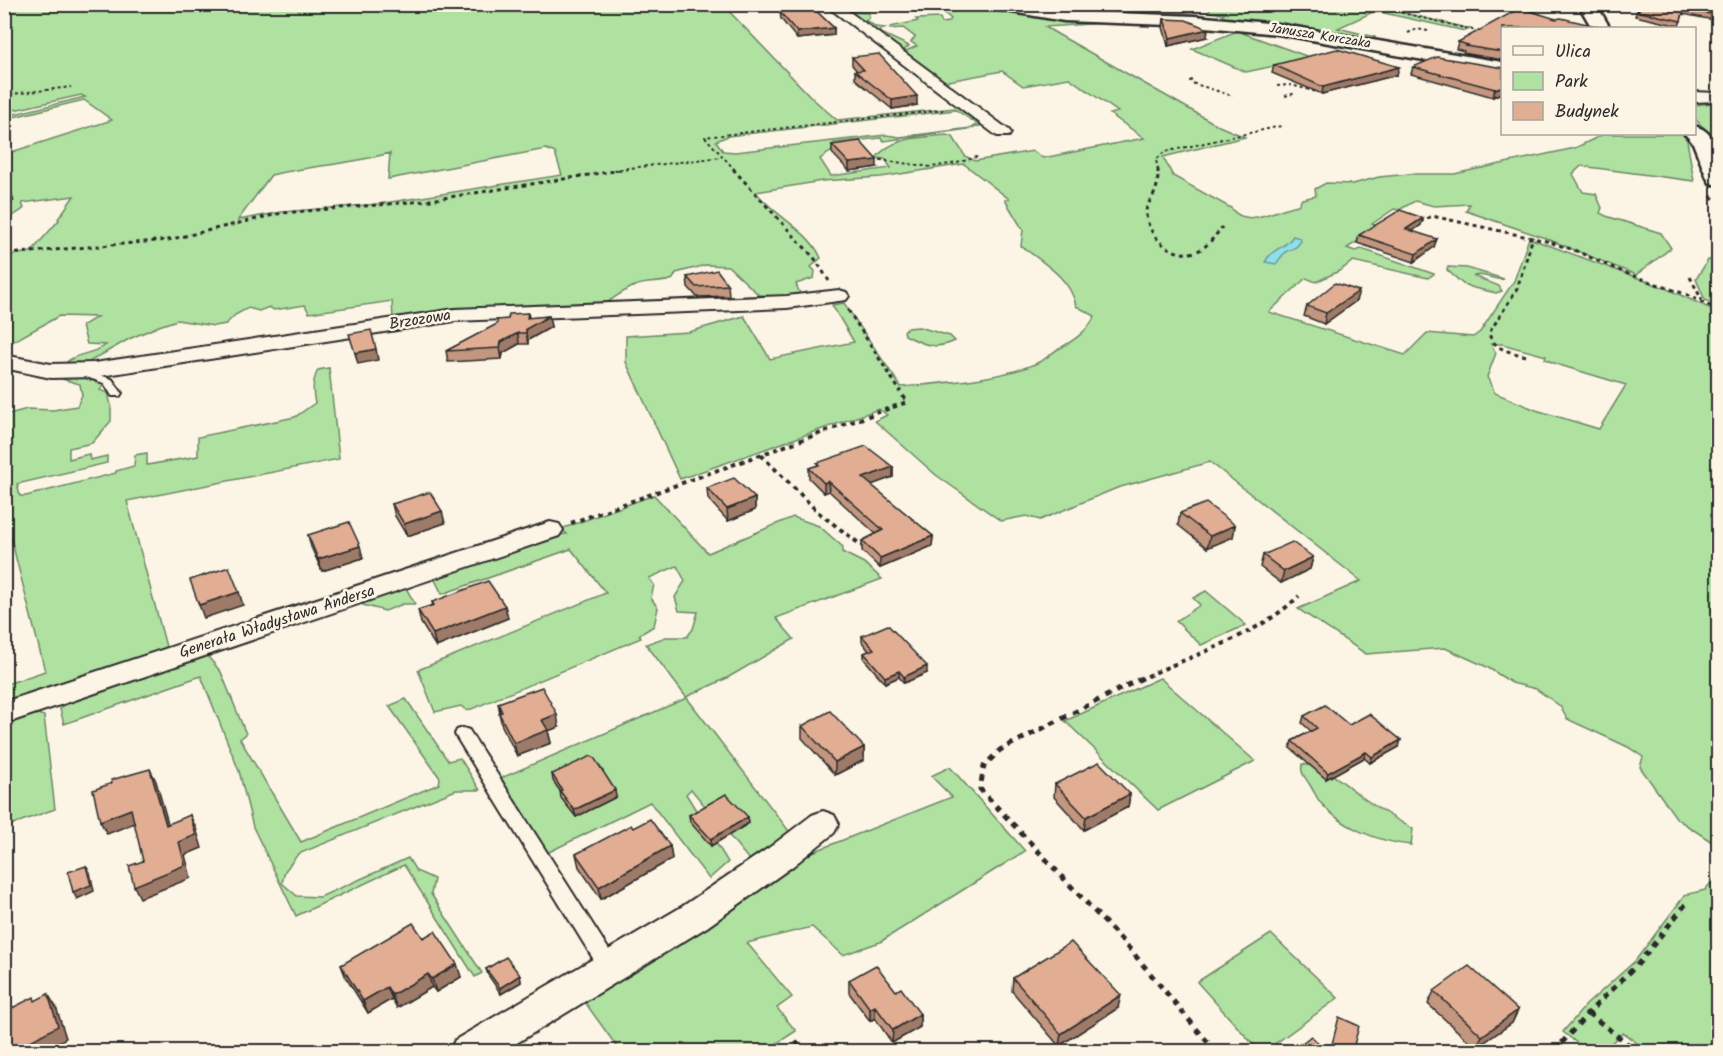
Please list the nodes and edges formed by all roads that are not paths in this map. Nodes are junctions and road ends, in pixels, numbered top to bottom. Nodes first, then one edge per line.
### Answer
1 (830, 4) edge
2 (994, 4) edge
3 (1505, 4) edge
4 (1590, 4) edge
5 (1547, 18) edge
6 (1600, 27) edge
7 (1501, 68) edge
8 (1696, 97) edge
9 (1719, 97) edge
10 (1004, 133) dead end
11 (1696, 133) edge
12 (1718, 173) edge
13 (839, 296) dead end
14 (4, 361) edge
15 (81, 370) junction
16 (116, 393) dead end
17 (550, 530) dead end
18 (4, 713) edge
19 (463, 734) dead end
20 (823, 824) dead end
21 (609, 967) junction
22 (468, 1052) edge

1 - 10 street
2 - 7 street, Janusza Korczaka
3 - 5 lane
4 - 6 street
8 - 9 street
11 - 12 street
13 - 15 street, Brzozowa
14 - 15 street, Brzozowa
15 - 16 lane
17 - 18 street, Generała Władysława Andersa
19 - 21 lane
20 - 21 street
21 - 22 street

